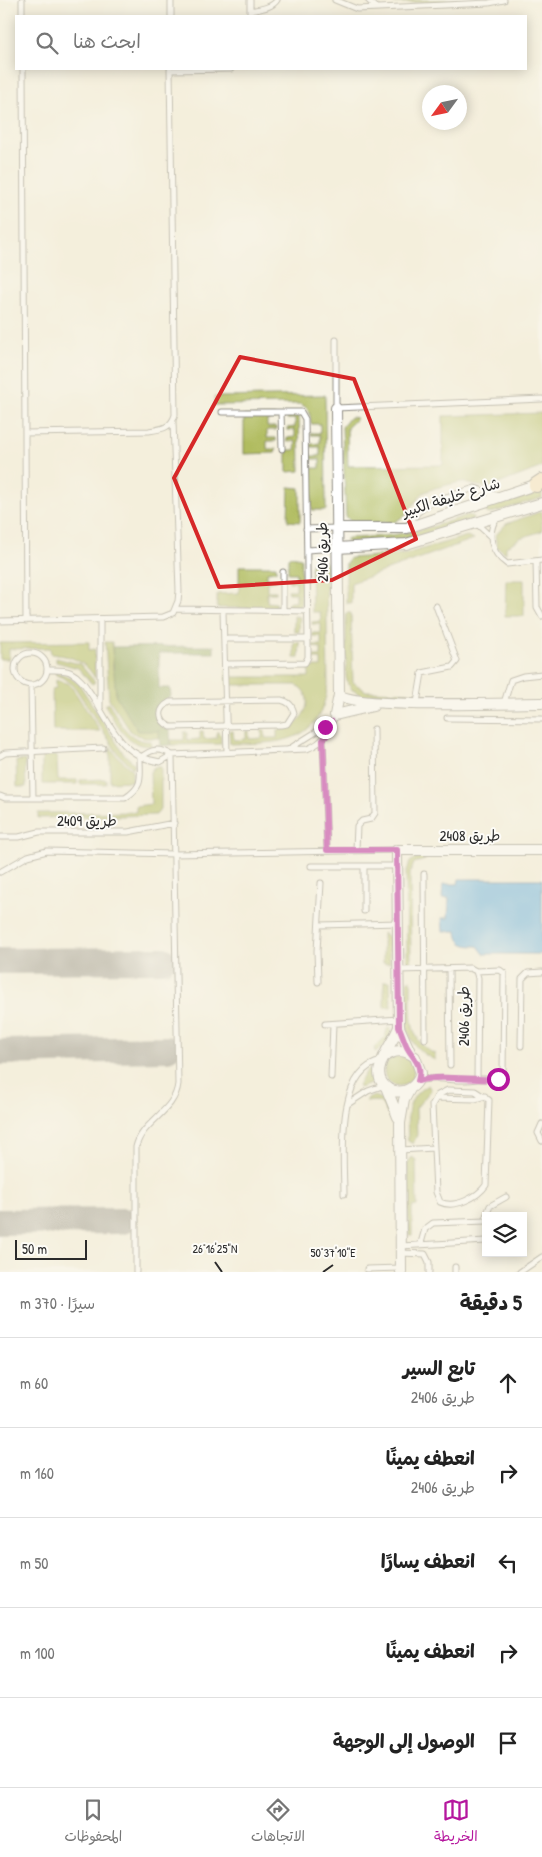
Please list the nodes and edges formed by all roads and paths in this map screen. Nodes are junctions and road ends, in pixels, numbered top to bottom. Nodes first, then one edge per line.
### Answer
1 (22, 0) edge
2 (171, 0) edge
3 (250, 0) edge
4 (277, 0) edge
5 (368, 0) edge
6 (504, 0) edge
7 (338, 1) edge
8 (378, 9) junction
9 (250, 13) edge
10 (22, 15) edge
11 (171, 15) edge
12 (23, 70) edge
13 (170, 70) edge
14 (336, 340) dead end
15 (542, 399) edge
16 (336, 408) junction
17 (222, 412) dead end
18 (281, 412) junction
19 (173, 421) junction
20 (25, 433) junction
21 (282, 449) dead end
22 (540, 483) edge
23 (502, 497) junction
24 (542, 503) edge
25 (478, 505) junction
26 (498, 516) junction
27 (478, 523) junction
28 (337, 528) junction
29 (407, 528) junction
30 (306, 529) junction
31 (491, 538) junction
32 (337, 548) junction
33 (307, 550) junction
34 (539, 561) edge
35 (283, 572) dead end
36 (436, 606) dead end
37 (175, 609) junction
38 (223, 611) junction
39 (283, 611) junction
40 (307, 611) junction
41 (542, 616) edge
42 (100, 619) junction
43 (26, 621) junction
44 (0, 622) edge
45 (224, 639) junction
46 (308, 639) junction
47 (225, 664) junction
48 (47, 670) junction
49 (542, 674) edge
50 (31, 685) junction
51 (339, 695) junction
52 (226, 701) junction
53 (398, 703) junction
54 (417, 703) junction
55 (504, 703) junction
56 (542, 703) edge
57 (100, 709) junction
58 (447, 718) dead end
59 (334, 719) junction
60 (542, 719) edge
61 (226, 726) junction
62 (374, 729) dead end
63 (323, 740) junction
64 (103, 748) dead end
65 (288, 750) junction
66 (32, 752) junction
67 (226, 752) junction
68 (172, 755) junction
69 (0, 756) edge
70 (140, 758) junction
71 (0, 796) edge
72 (33, 798) junction
73 (174, 823) junction
74 (0, 837) edge
75 (356, 849) junction
76 (327, 850) junction
77 (397, 850) junction
78 (542, 850) edge
79 (174, 854) junction
80 (311, 866) dead end
81 (398, 866) junction
82 (364, 867) junction
83 (0, 872) edge
84 (424, 874) dead end
85 (321, 883) dead end
86 (364, 910) dead end
87 (399, 923) junction
88 (320, 925) junction
89 (425, 969) junction
90 (449, 969) junction
91 (399, 970) junction
92 (476, 972) junction
93 (542, 972) edge
94 (318, 982) dead end
95 (400, 1023) junction
96 (325, 1024) dead end
97 (333, 1024) junction
98 (425, 1039) dead end
99 (521, 1046) dead end
100 (411, 1054) junction
101 (383, 1059) junction
102 (450, 1065) dead end
103 (331, 1077) dead end
104 (477, 1079) junction
105 (418, 1081) junction
106 (385, 1086) junction
107 (410, 1089) junction
108 (348, 1104) junction
109 (400, 1123) junction
110 (542, 1124) edge
111 (542, 1141) edge
112 (434, 1148) junction
113 (400, 1150) junction
114 (344, 1194) dead end
115 (506, 1197) dead end
116 (488, 1212) edge
117 (482, 1221) edge
118 (482, 1241) edge
119 (421, 1243) junction
120 (401, 1249) junction
121 (542, 1257) edge
122 (367, 1269) dead end
123 (401, 1270) edge
124 (136, 1272) edge
125 (429, 1272) edge
126 (520, 1272) edge

1 - 10 lane
2 - 11 lane
3 - 9 lane
4 - 9 lane
5 - 8 lane
6 - 8 lane
7 - 8 lane
12 - 20 lane
13 - 19 lane
14 - 16 lane
15 - 16 lane
16 - 28 street, طريق 2406
17 - 18 lane
18 - 21 lane
18 - 30 lane
19 - 20 lane
19 - 37 lane
20 - 43 lane
22 - 23 street, شارع خليفة الكبير
23 - 25 street, شارع خليفة الكبير
23 - 29 lane
24 - 26 street
25 - 27 street
25 - 29 street, شارع خليفة الكبير
26 - 27 street
26 - 31 lane
27 - 31 lane
27 - 32 street
28 - 29 street, شارع خليفة الكبير
28 - 30 lane
28 - 32 street, طريق 2406
30 - 33 lane
31 - 34 lane
32 - 33 lane
32 - 51 street, طريق 2406
33 - 40 lane
34 - 41 lane
35 - 39 lane
36 - 54 lane
37 - 38 lane
37 - 42 lane
38 - 39 lane
38 - 45 lane
39 - 40 lane
40 - 46 lane
42 - 43 lane
42 - 57 lane
43 - 44 lane
45 - 46 lane
45 - 47 lane
46 - 47 lane
47 - 52 lane
48 - 50 lane
48 - 50 lane
48 - 57 lane
49 - 55 lane
50 - 66 lane
51 - 53 street
51 - 59 street, طريق 2406
52 - 61 lane
52 - 61 lane
52 - 61 lane
53 - 54 street
53 - 59 street
54 - 55 street
55 - 56 street
57 - 70 lane
58 - 60 lane
59 - 63 lane
59 - 65 lane
61 - 67 lane
62 - 75 lane
63 - 65 lane
63 - 76 lane
64 - 66 lane
65 - 67 lane
66 - 69 lane
66 - 72 lane
67 - 68 lane
68 - 70 lane
68 - 70 lane
68 - 73 lane
70 - 72 lane
71 - 72 lane
73 - 74 lane, طريق 2409
73 - 79 lane
75 - 76 lane
75 - 77 lane
76 - 79 lane
77 - 78 street, طريق 2408
77 - 81 street
79 - 83 lane
79 - 124 lane
80 - 82 lane
81 - 82 lane
81 - 87 street
82 - 86 lane
84 - 89 lane
85 - 88 lane
87 - 88 lane
87 - 91 street
88 - 94 lane
89 - 90 lane, طريق 2406
89 - 91 lane, طريق 2406
89 - 98 lane
90 - 92 lane, طريق 2406
90 - 102 lane
91 - 95 street
92 - 104 lane, طريق 2406
92 - 104 lane
93 - 99 lane
95 - 97 lane
95 - 100 street
95 - 101 street
96 - 97 lane
97 - 103 lane
100 - 101 street
100 - 105 street
101 - 106 street
101 - 108 lane
104 - 105 lane
105 - 107 street
106 - 107 street
106 - 108 lane
106 - 109 street
107 - 109 street
108 - 114 lane
109 - 113 street
110 - 111 lane
112 - 112 lane
112 - 113 lane
113 - 120 street
115 - 116 lane
117 - 119 lane
118 - 119 lane
119 - 120 lane
120 - 123 street
120 - 125 lane
121 - 126 lane
122 - 123 lane

